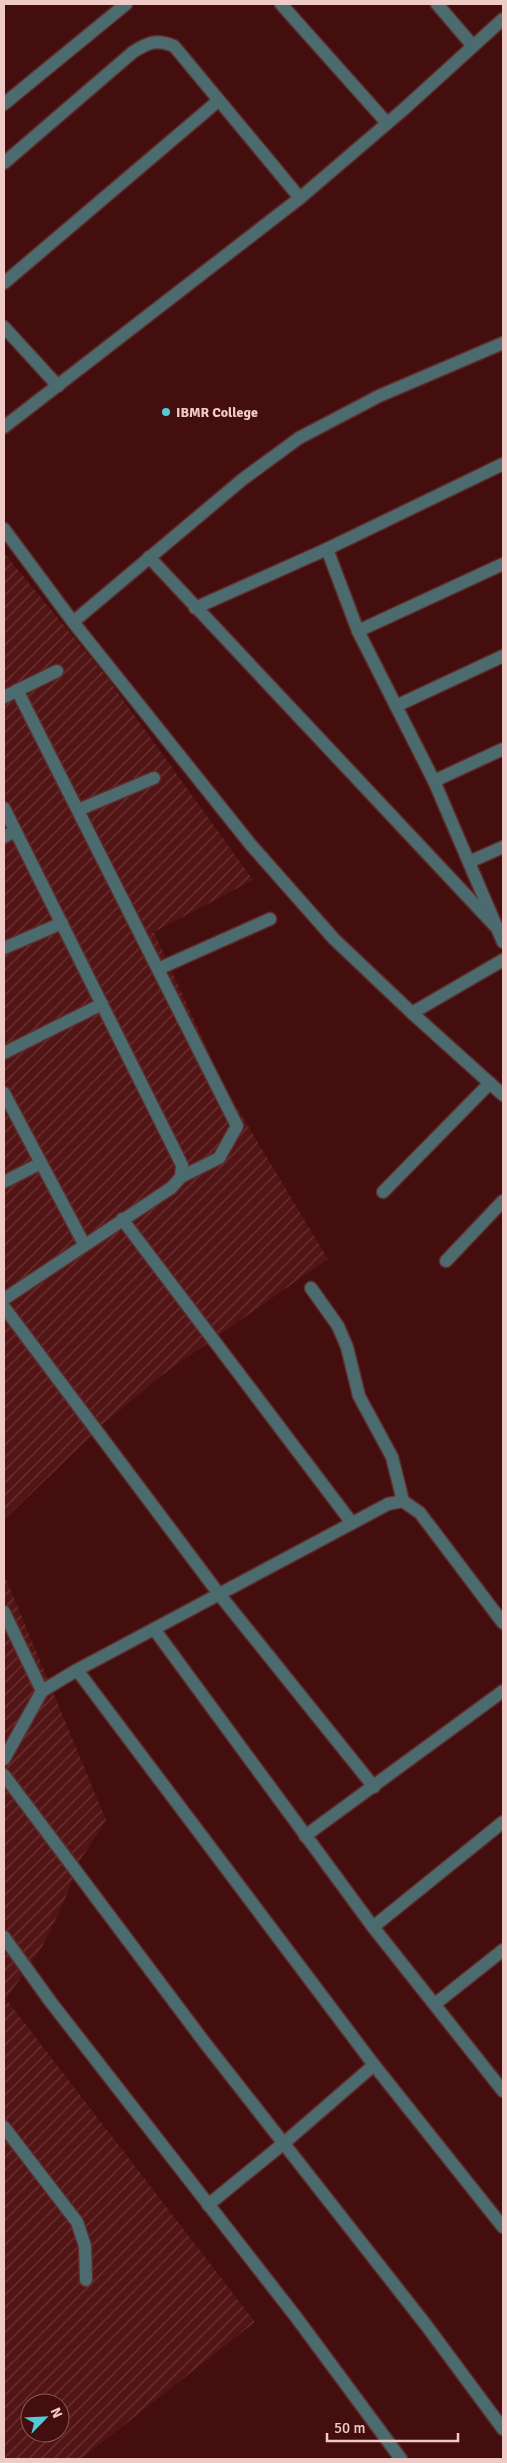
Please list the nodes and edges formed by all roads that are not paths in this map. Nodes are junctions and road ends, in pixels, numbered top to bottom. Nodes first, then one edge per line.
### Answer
1 (126, 4) edge
2 (281, 4) edge
3 (437, 4) edge
4 (503, 19) edge
5 (473, 46) junction
6 (218, 101) junction
7 (4, 104) edge
8 (386, 123) junction
9 (4, 162) edge
10 (300, 198) junction
11 (4, 283) edge
12 (4, 327) edge
13 (503, 343) edge
14 (58, 386) junction
15 (4, 427) edge
16 (503, 464) edge
17 (4, 529) edge
18 (327, 549) junction
19 (149, 557) junction
20 (503, 564) edge
21 (195, 608) junction
22 (73, 622) junction
23 (358, 631) junction
24 (503, 656) edge
25 (57, 671) dead end
26 (17, 690) junction
27 (4, 697) edge
28 (396, 706) junction
29 (503, 749) edge
30 (154, 778) dead end
31 (434, 781) junction
32 (4, 808) edge
33 (78, 810) junction
34 (10, 834) edge
35 (503, 847) edge
36 (468, 862) junction
37 (270, 919) dead end
38 (62, 923) junction
39 (497, 928) junction
40 (503, 942) edge
41 (4, 948) edge
42 (503, 960) edge
43 (158, 969) junction
44 (102, 1004) junction
45 (412, 1013) junction
46 (4, 1053) edge
47 (490, 1083) junction
48 (4, 1093) edge
49 (503, 1095) edge
50 (39, 1164) junction
51 (181, 1177) junction
52 (4, 1182) edge
53 (383, 1192) dead end
54 (503, 1201) edge
55 (122, 1220) junction
56 (84, 1244) junction
57 (446, 1261) dead end
58 (311, 1288) dead end
59 (4, 1299) edge
60 (4, 1307) edge
61 (403, 1501) junction
62 (352, 1524) junction
63 (220, 1594) junction
64 (4, 1612) edge
65 (503, 1623) edge
66 (154, 1629) junction
67 (77, 1670) junction
68 (42, 1691) junction
69 (503, 1691) edge
70 (4, 1759) edge
71 (4, 1775) edge
72 (374, 1787) junction
73 (503, 1822) edge
74 (305, 1836) junction
75 (373, 1927) junction
76 (4, 1937) edge
77 (503, 1950) edge
78 (436, 2004) junction
79 (374, 2065) junction
80 (503, 2091) edge
81 (4, 2128) edge
82 (284, 2143) junction
83 (208, 2205) junction
84 (503, 2227) edge
85 (86, 2280) dead end
86 (503, 2430) edge
87 (401, 2459) edge

1 - 7 street
2 - 8 street
3 - 5 street
4 - 5 street
5 - 8 street
6 - 9 street
6 - 10 street
6 - 11 street
8 - 10 street
10 - 14 street
12 - 14 street
13 - 19 street
14 - 15 street
16 - 18 street
17 - 22 street
18 - 21 street
18 - 23 street
19 - 21 street
19 - 22 street
20 - 23 street
21 - 39 street
22 - 45 street
23 - 28 street
24 - 28 street
25 - 26 street
26 - 27 street
26 - 33 street
28 - 31 street
29 - 31 street
30 - 33 street
31 - 36 street
32 - 34 street
33 - 43 street
34 - 38 street
35 - 36 street
36 - 39 street
37 - 43 street
38 - 41 street
38 - 44 street
39 - 40 street
42 - 45 street
43 - 51 street
44 - 46 street
44 - 51 street
45 - 47 street
47 - 49 street
47 - 53 street
48 - 50 street
50 - 52 street
50 - 56 street
51 - 55 street
54 - 57 street
55 - 56 street
55 - 62 street
56 - 59 street
58 - 61 street
60 - 63 street
61 - 62 street
61 - 65 street
62 - 63 street
63 - 66 street
63 - 72 street
64 - 68 street
66 - 67 street
66 - 74 street
67 - 68 street
67 - 79 street
68 - 70 street
69 - 72 street
71 - 82 street
72 - 74 street
73 - 75 street
74 - 75 street
75 - 78 street
76 - 83 street
77 - 78 street
78 - 80 street
79 - 82 street
79 - 84 street
81 - 85 street
82 - 83 street
82 - 86 street
83 - 87 street

